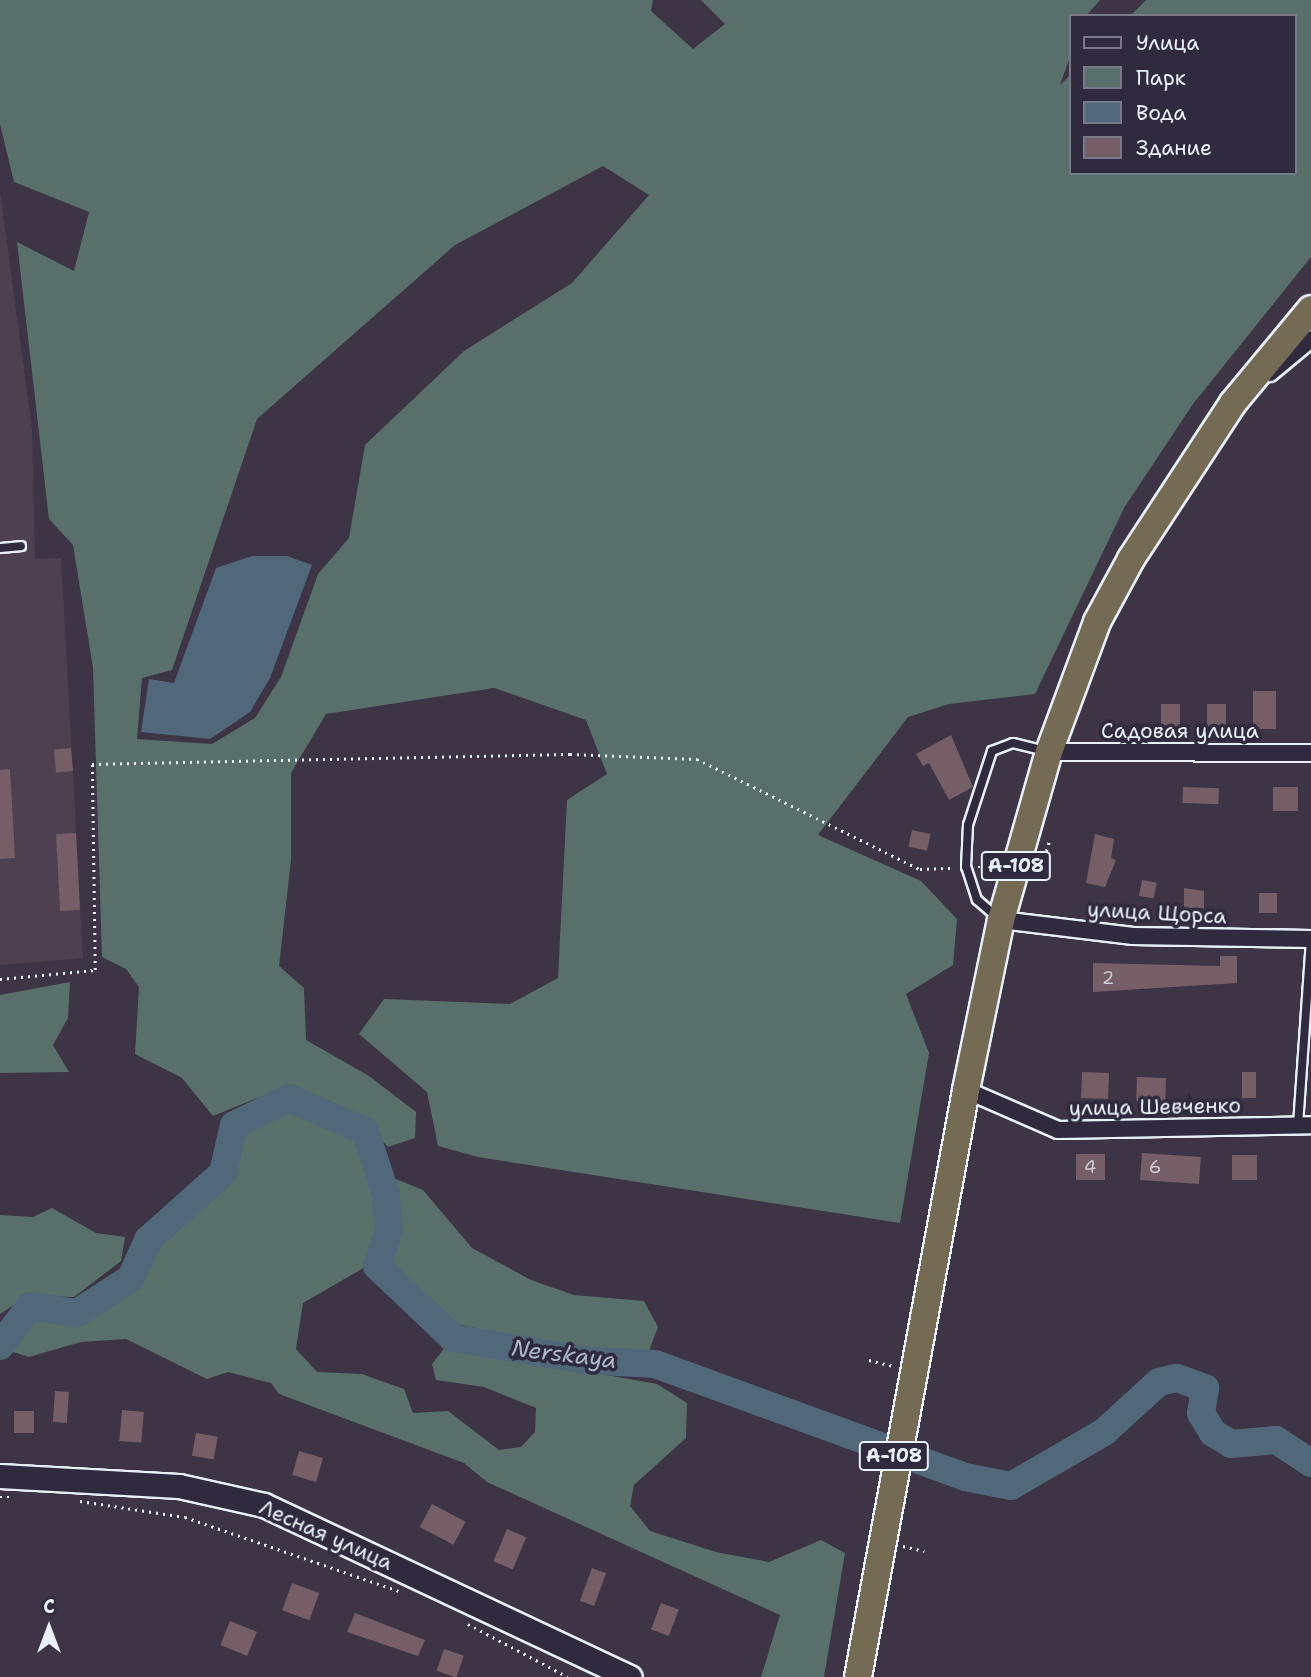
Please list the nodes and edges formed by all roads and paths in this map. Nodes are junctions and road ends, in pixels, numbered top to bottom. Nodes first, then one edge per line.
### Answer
1 (1311, 309) edge
2 (1311, 339) edge
3 (1233, 403) junction
4 (21, 546) dead end
5 (0, 548) edge
6 (1049, 752) junction
7 (1311, 753) edge
8 (1049, 841) dead end
9 (965, 867) junction
10 (1002, 867) dead end
11 (1038, 878) dead end
12 (1001, 920) junction
13 (1311, 934) edge
14 (1311, 939) edge
15 (0, 979) edge
16 (965, 1090) junction
17 (1305, 1125) edge
18 (869, 1360) dead end
19 (910, 1370) junction
20 (0, 1476) edge
21 (0, 1497) edge
22 (14, 1497) dead end
23 (67, 1499) dead end
24 (409, 1594) dead end
25 (459, 1618) dead end
26 (568, 1677) edge
27 (630, 1677) edge
28 (858, 1677) edge

1 - 3 highway, А-108
2 - 3 street
3 - 6 highway, А-108
4 - 5 lane
6 - 7 street, Садовая улица
6 - 9 lane
6 - 12 highway, А-108
8 - 11 path
9 - 10 path
9 - 12 lane
9 - 15 path
12 - 14 street, улица Щорса
12 - 16 highway, А-108
13 - 14 lane
14 - 17 lane
16 - 17 street, улица Шевченко
16 - 19 highway, А-108
18 - 19 path
19 - 28 highway, А-108
20 - 27 main road, Лесная улица
21 - 22 path
23 - 24 path
25 - 26 path

